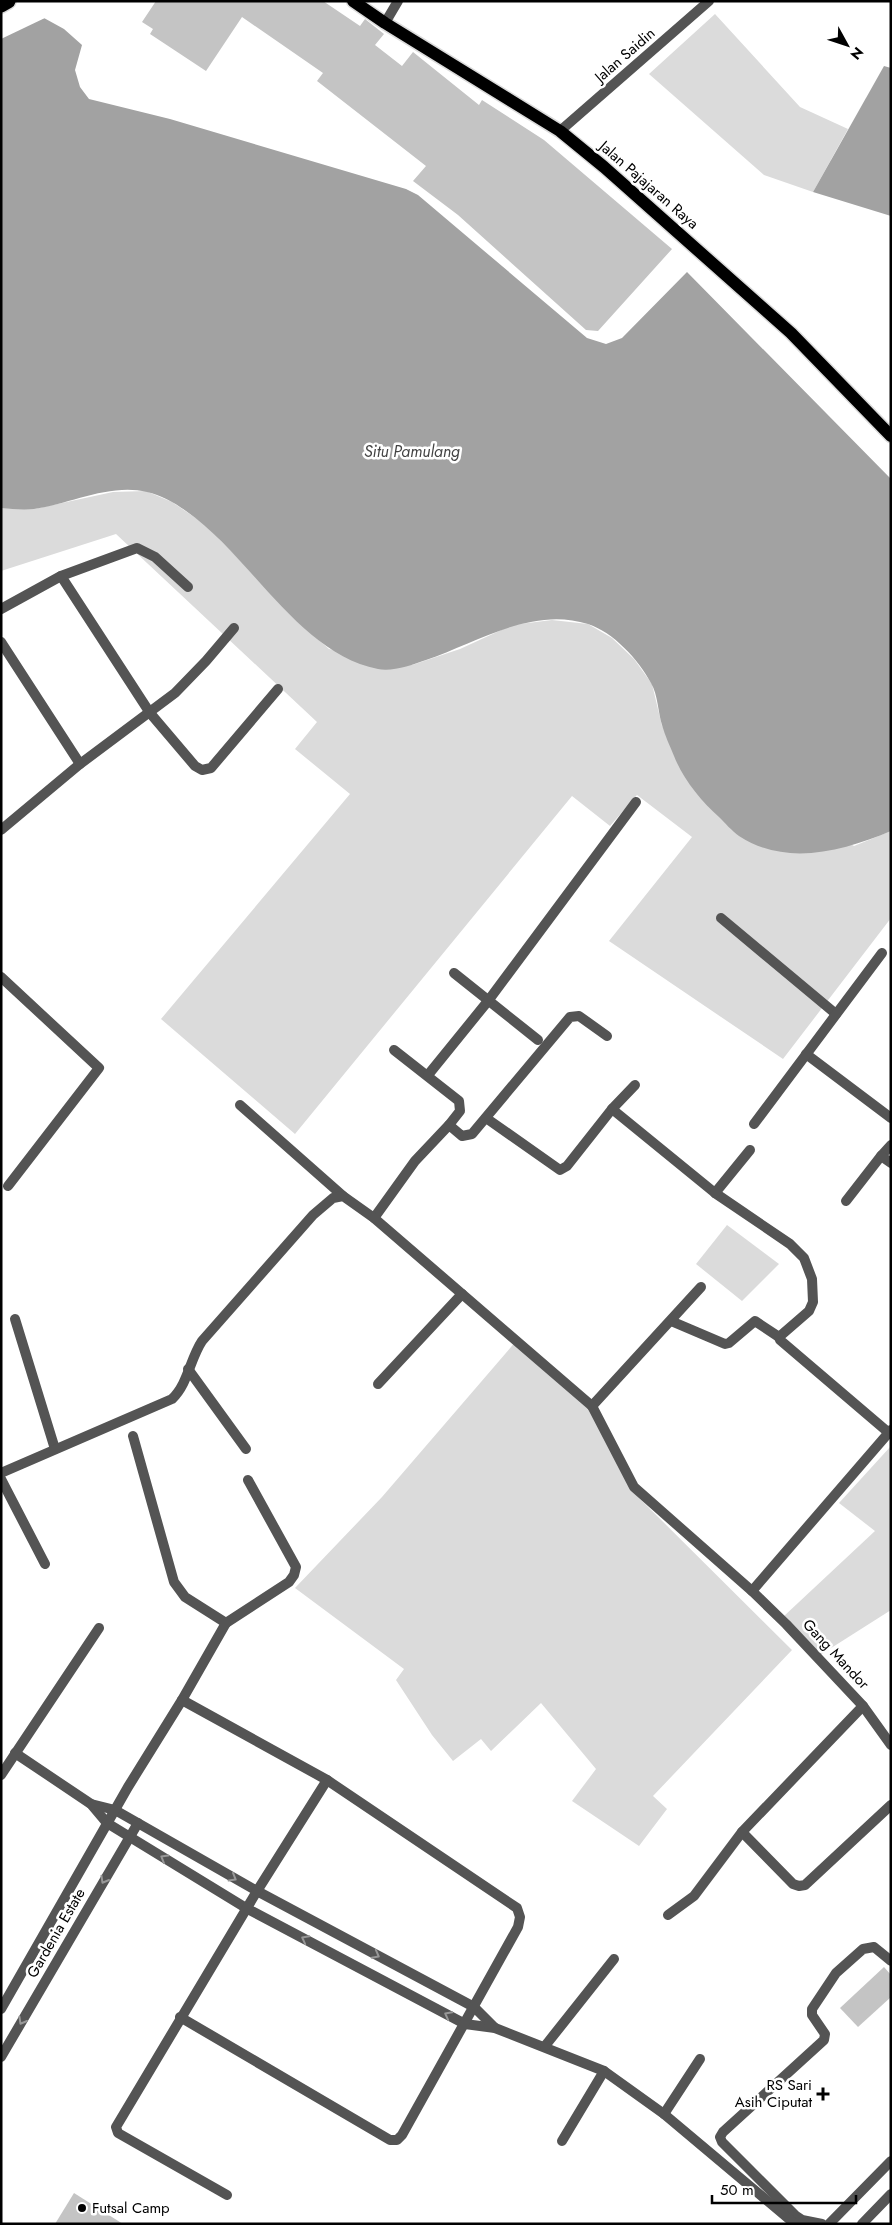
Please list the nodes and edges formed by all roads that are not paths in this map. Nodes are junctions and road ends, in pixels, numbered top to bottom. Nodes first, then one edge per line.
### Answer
1 (8, 1) edge
2 (353, 1) edge
3 (398, 1) edge
4 (709, 1) edge
5 (1, 5) edge
6 (385, 23) junction
7 (560, 131) junction
8 (891, 436) edge
9 (61, 576) junction
10 (188, 587) dead end
11 (1, 609) edge
12 (234, 628) dead end
13 (1, 642) edge
14 (278, 689) dead end
15 (150, 713) junction
16 (80, 764) junction
17 (636, 802) dead end
18 (1, 830) edge
19 (721, 918) dead end
20 (882, 953) dead end
21 (454, 973) dead end
22 (1, 977) edge
23 (488, 1000) junction
24 (836, 1014) junction
25 (607, 1036) dead end
26 (538, 1040) dead end
27 (394, 1050) dead end
28 (806, 1054) junction
29 (428, 1075) junction
30 (635, 1085) dead end
31 (240, 1105) dead end
32 (612, 1109) junction
33 (486, 1118) junction
34 (891, 1118) edge
35 (754, 1124) dead end
36 (449, 1125) junction
37 (891, 1145) edge
38 (750, 1150) dead end
39 (881, 1156) junction
40 (891, 1164) edge
41 (8, 1186) dead end
42 (714, 1193) junction
43 (343, 1196) junction
44 (846, 1201) dead end
45 (374, 1218) junction
46 (701, 1287) dead end
47 (462, 1294) junction
48 (15, 1318) dead end
49 (671, 1321) junction
50 (778, 1337) junction
51 (188, 1369) junction
52 (378, 1384) dead end
53 (592, 1406) junction
54 (890, 1432) edge
55 (132, 1436) dead end
56 (55, 1449) junction
57 (246, 1449) dead end
58 (1, 1473) edge
59 (1, 1479) edge
60 (248, 1480) dead end
61 (44, 1564) dead end
62 (752, 1590) junction
63 (226, 1623) junction
64 (99, 1628) dead end
65 (182, 1700) junction
66 (863, 1706) junction
67 (891, 1745) edge
68 (15, 1753) junction
69 (1, 1776) edge
70 (327, 1780) junction
71 (91, 1804) junction
72 (891, 1805) edge
73 (115, 1810) junction
74 (107, 1823) junction
75 (138, 1823) junction
76 (742, 1832) junction
77 (129, 1837) junction
78 (257, 1891) junction
79 (246, 1908) junction
80 (668, 1915) dead end
81 (614, 1959) dead end
82 (891, 1961) edge
83 (474, 2007) junction
84 (1, 2009) edge
85 (180, 2017) junction
86 (465, 2024) junction
87 (495, 2028) junction
88 (545, 2046) junction
89 (1, 2057) edge
90 (700, 2059) dead end
91 (604, 2071) junction
92 (664, 2114) junction
93 (562, 2141) dead end
94 (891, 2161) edge
95 (891, 2194) edge
96 (227, 2195) dead end
97 (795, 2224) edge
98 (822, 2224) edge
99 (829, 2224) edge
100 (862, 2224) edge

1 - 5 highway
2 - 6 main road, Jalan Pajajaran Raya
3 - 6 street
4 - 7 street, Jalan Saidin
6 - 7 main road, Jalan Pajajaran Raya
7 - 8 main road, Jalan Pajajaran Raya
9 - 10 street
9 - 11 street
9 - 15 street
12 - 15 street
13 - 16 street
14 - 15 street
15 - 16 street
16 - 18 street
17 - 23 street
19 - 24 street
20 - 24 street
21 - 23 street
22 - 41 street
23 - 26 street
23 - 29 street
24 - 28 street
25 - 33 street
27 - 29 street
28 - 34 street
28 - 35 street
29 - 36 street
30 - 32 street
31 - 43 street
32 - 33 street
32 - 42 street
33 - 36 street
36 - 45 street
37 - 39 street
38 - 42 street
39 - 40 street
39 - 44 street
42 - 50 street
43 - 45 street
43 - 51 street
45 - 47 street
46 - 49 street
47 - 52 street
47 - 53 street
48 - 56 street
49 - 50 street
49 - 53 street
50 - 54 street
51 - 56 street
51 - 57 street
53 - 62 street, Gang Mandor
54 - 62 street
55 - 63 street
56 - 58 street
59 - 61 street
60 - 63 street
62 - 66 street, Gang Mandor
63 - 65 street, Gardenia Estate
64 - 68 street
65 - 70 street
65 - 73 street, Gardenia Estate
66 - 67 street, Gang Mandor
66 - 76 street
68 - 69 street
68 - 71 street
70 - 78 street
70 - 83 street
71 - 73 street
71 - 74 street
72 - 76 street
73 - 74 street, Gardenia Estate
73 - 75 street
74 - 77 street
74 - 84 street, Gardenia Estate
75 - 77 street, Gardenia Estate
75 -> 78 street
76 - 80 street
79 -> 77 street
77 -> 89 street, Gardenia Estate
78 - 79 street
78 -> 83 street
79 - 85 street
86 -> 79 street
81 - 88 street
82 - 98 street
83 - 86 street
83 - 87 street
85 - 86 street
85 - 96 street
86 - 87 street
87 - 88 street
88 - 91 street
90 - 92 street
91 - 92 street
91 - 93 street
92 - 97 street
94 - 99 street
95 - 100 street

